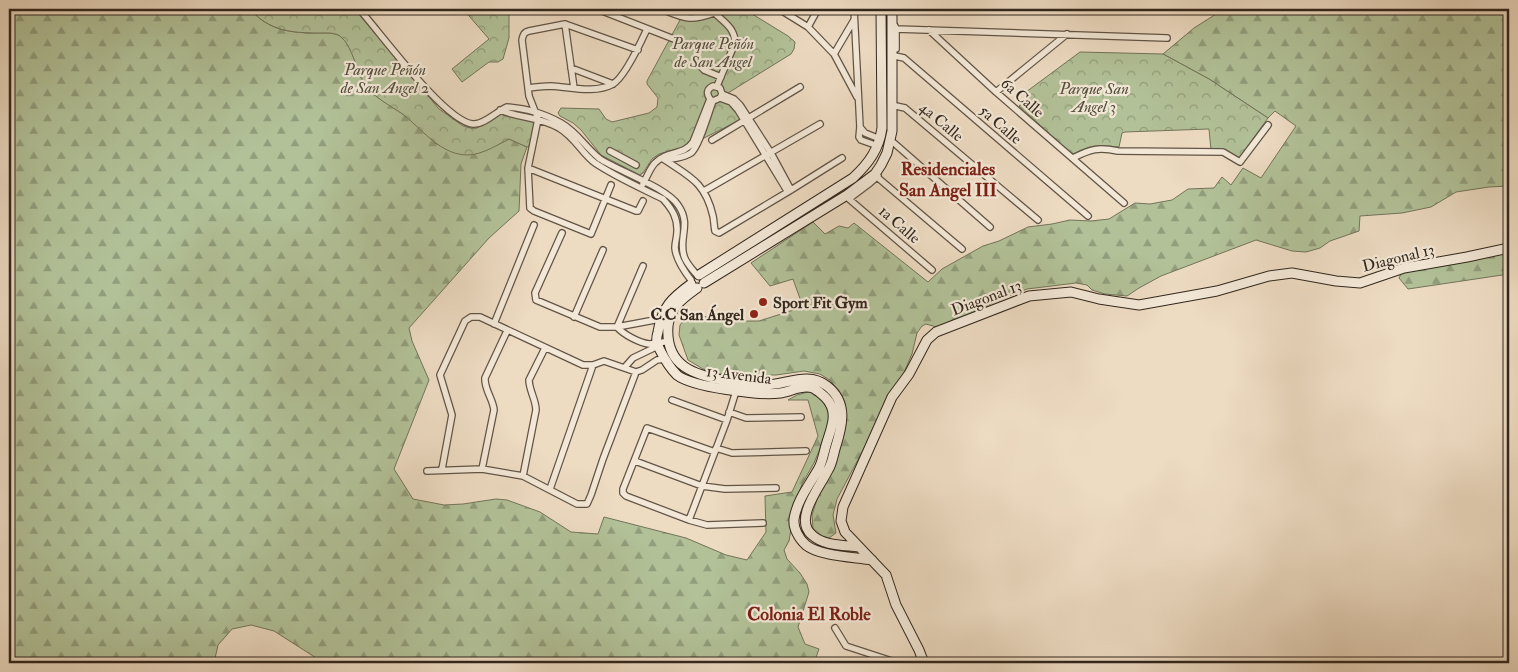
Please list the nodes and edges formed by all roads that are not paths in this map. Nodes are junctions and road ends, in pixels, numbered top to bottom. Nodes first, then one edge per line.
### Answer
1 (359, 9) edge
2 (598, 9) edge
3 (661, 9) edge
4 (779, 9) edge
5 (818, 9) edge
6 (854, 9) edge
7 (713, 11) edge
8 (881, 11) edge
9 (892, 14) edge
10 (854, 20) junction
11 (566, 24) junction
12 (808, 27) junction
13 (896, 28) junction
14 (647, 29) junction
15 (929, 30) junction
16 (1067, 34) junction
17 (1167, 38) dead end
18 (678, 41) dead end
19 (638, 50) junction
20 (834, 54) junction
21 (889, 56) junction
22 (698, 63) dead end
23 (571, 68) junction
24 (721, 77) junction
25 (613, 84) junction
26 (717, 86) junction
27 (800, 87) dead end
28 (528, 88) junction
29 (574, 88) junction
30 (996, 92) junction
31 (716, 98) junction
32 (858, 100) junction
33 (896, 106) junction
34 (500, 110) junction
35 (536, 111) junction
36 (538, 119) junction
37 (747, 120) junction
38 (820, 124) dead end
39 (1268, 125) dead end
40 (712, 140) dead end
41 (879, 142) junction
42 (894, 143) junction
43 (610, 151) dead end
44 (769, 154) junction
45 (618, 155) junction
46 (662, 158) junction
47 (842, 158) dead end
48 (1073, 158) junction
49 (636, 165) dead end
50 (528, 168) junction
51 (610, 168) junction
52 (877, 177) junction
53 (644, 182) junction
54 (611, 185) dead end
55 (641, 188) junction
56 (704, 191) junction
57 (789, 191) junction
58 (849, 198) junction
59 (606, 199) junction
60 (643, 201) dead end
61 (1124, 202) dead end
62 (813, 216) junction
63 (1088, 216) dead end
64 (1038, 220) dead end
65 (534, 225) dead end
66 (990, 227) dead end
67 (562, 232) dead end
68 (1509, 248) edge
69 (962, 249) dead end
70 (603, 250) dead end
71 (643, 266) dead end
72 (932, 270) dead end
73 (696, 281) junction
74 (574, 317) junction
75 (664, 320) junction
76 (494, 324) junction
77 (617, 327) junction
78 (507, 331) junction
79 (670, 342) junction
80 (657, 345) junction
81 (545, 348) junction
82 (665, 359) junction
83 (593, 365) junction
84 (625, 367) junction
85 (636, 372) junction
86 (721, 384) junction
87 (737, 387) junction
88 (672, 400) dead end
89 (730, 412) junction
90 (801, 418) dead end
91 (727, 420) junction
92 (716, 450) junction
93 (806, 451) dead end
94 (635, 461) junction
95 (482, 469) junction
96 (442, 470) junction
97 (427, 471) dead end
98 (523, 476) junction
99 (702, 486) junction
100 (776, 488) dead end
101 (550, 489) junction
102 (690, 520) junction
103 (763, 523) dead end
104 (859, 547) junction
105 (872, 560) junction
106 (835, 628) dead end
107 (898, 663) edge
108 (924, 663) edge

1 - 34 street
2 - 14 street
3 - 7 street
4 - 12 street
5 - 12 street
6 - 10 street
7 - 24 street
8 - 9 street
8 - 21 street
9 - 13 street
9 - 21 street
10 - 20 street
10 - 32 street
11 - 19 street
11 - 23 street
11 - 28 street
12 - 20 street
13 - 15 street
13 - 21 street
14 - 18 street
14 - 19 street
15 - 16 street
15 - 30 street, 6a Calle
16 - 17 street
16 - 30 street
19 - 25 street
20 - 32 street
21 - 33 street
21 - 41 street
21 - 62 street
21 - 63 street, 5a Calle
22 - 24 street
23 - 25 street
23 - 29 street
24 - 26 street
25 - 29 street
26 - 31 street
26 - 31 street
27 - 37 street
28 - 29 street
28 - 35 street
30 - 48 street, 6a Calle
31 - 37 street
31 - 46 street
32 - 41 street
33 - 42 street
33 - 64 street, 4a Calle
34 - 35 street
34 - 36 street
35 - 36 street
35 - 51 street
36 - 50 street
36 - 51 street
37 - 40 street
37 - 44 street
38 - 44 street
39 - 48 street
41 - 73 street
42 - 52 street
42 - 66 street
43 - 45 street
44 - 56 street
44 - 57 street
45 - 49 street
45 - 51 street
46 - 53 street
46 - 56 street
47 - 57 street
48 - 61 street, 6a Calle
50 - 59 street
50 - 59 street
51 - 53 street
51 - 55 street
52 - 58 street
52 - 69 street
53 - 55 street
53 - 73 street
54 - 59 street
55 - 73 street
56 - 57 street
58 - 62 street
58 - 72 street, 1a Calle
59 - 60 street
62 - 73 street
65 - 76 street
67 - 74 street
68 - 104 street, Diagonal 13
70 - 74 street
71 - 77 street
73 - 75 street
74 - 77 street
75 - 77 street
75 - 79 street, 13 Avenida
75 - 80 street
76 - 78 street
76 - 96 street
77 - 80 street
78 - 81 street
78 - 95 street
79 - 80 street
79 - 86 street, 13 Avenida
80 - 82 street, 13 Avenida
80 - 84 street
81 - 83 street
81 - 98 street
82 - 85 street
82 - 86 street, 13 Avenida
83 - 84 street
83 - 101 street
84 - 85 street
85 - 101 street
86 - 87 street, 13 Avenida
87 - 89 street
87 - 104 street, 13 Avenida
87 - 105 street, 13 Avenida
88 - 91 street
89 - 90 street
89 - 91 street
91 - 92 street
92 - 93 street
92 - 94 street
92 - 99 street
94 - 99 street
94 - 102 street
95 - 96 street
95 - 98 street
96 - 97 street
98 - 101 street
99 - 100 street
99 - 102 street
102 - 103 street
104 - 105 street, Diagonal 13
105 - 108 street, Diagonal 13
106 - 107 street

